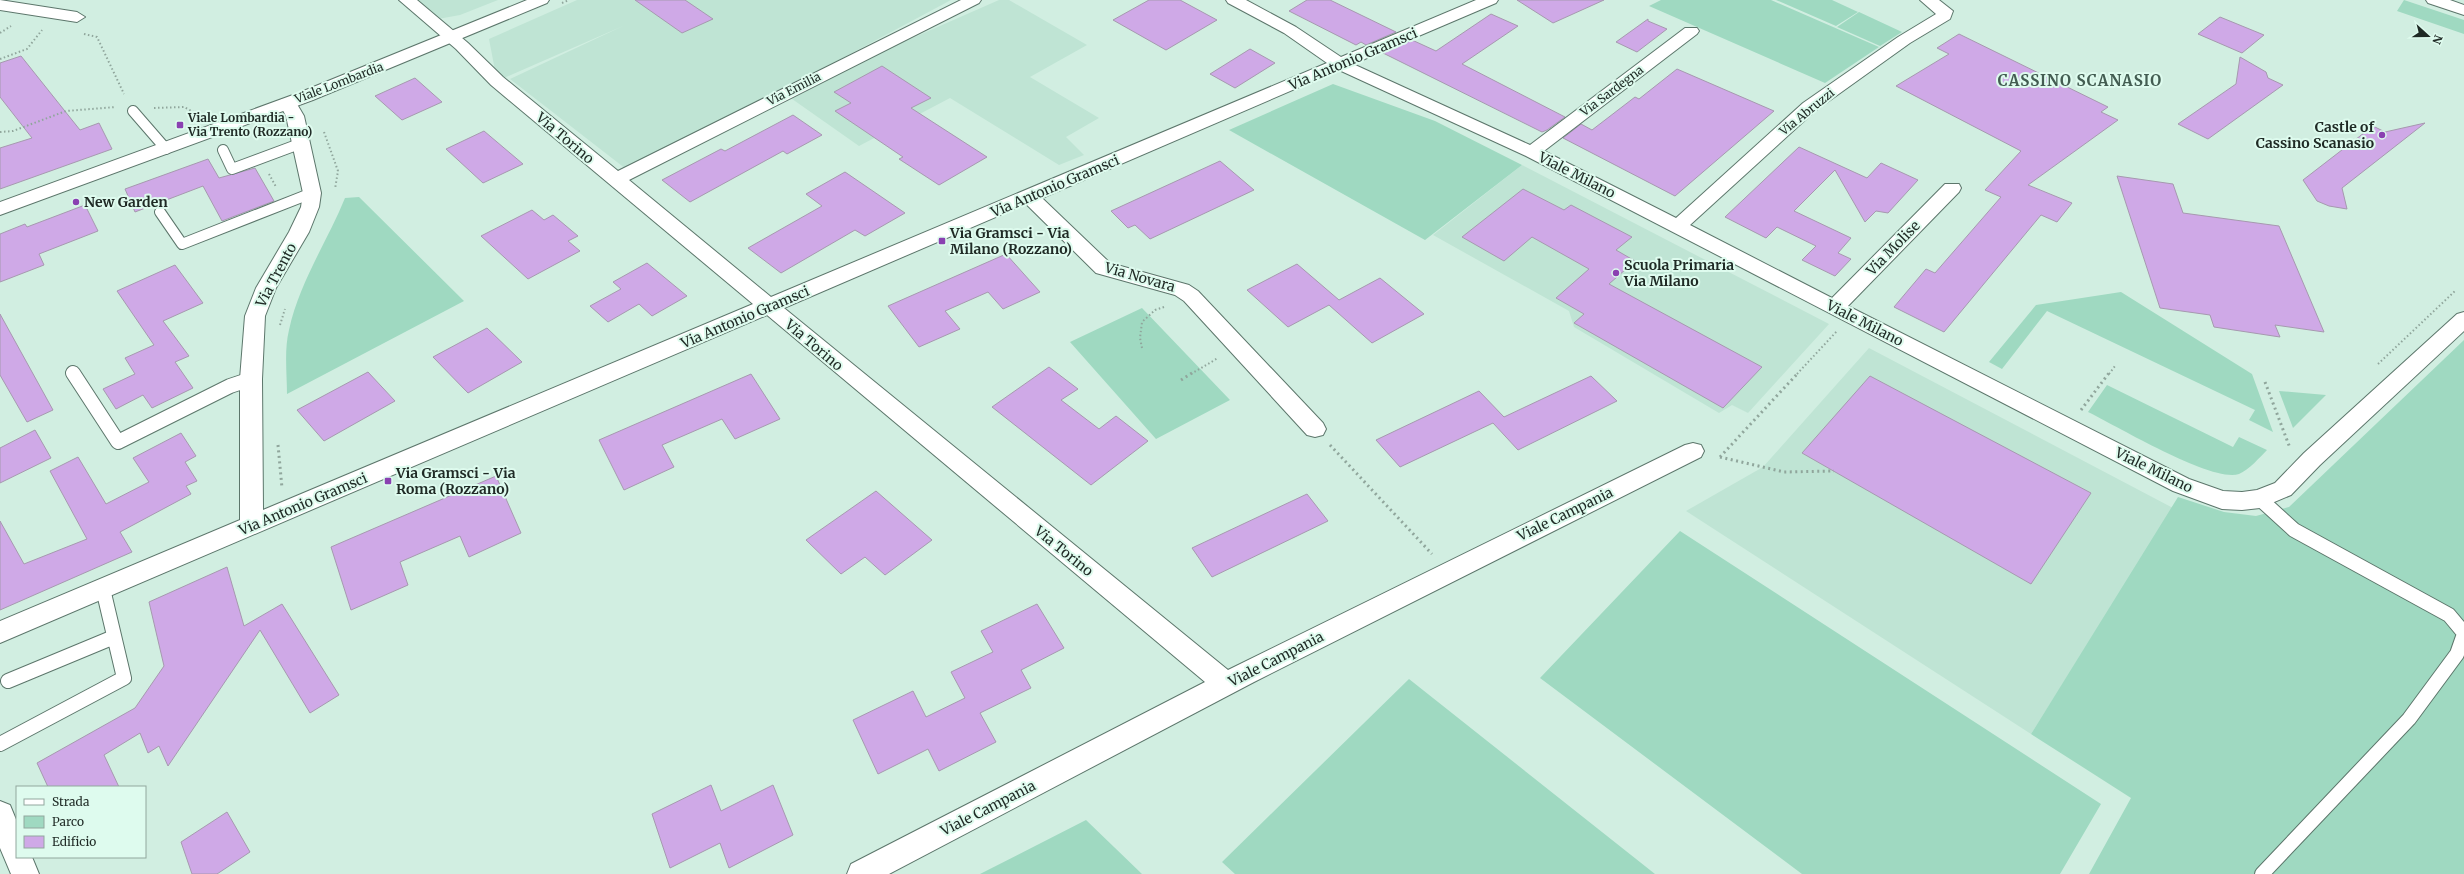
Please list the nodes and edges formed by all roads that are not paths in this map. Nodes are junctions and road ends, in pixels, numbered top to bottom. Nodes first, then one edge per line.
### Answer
1 (29, 0) edge
2 (408, 0) edge
3 (540, 0) edge
4 (973, 0) edge
5 (1234, 0) edge
6 (1457, 0) edge
7 (1490, 0) edge
8 (1928, 0) edge
9 (2434, 0) edge
10 (1474, 7) junction
11 (2464, 10) edge
12 (6, 11) edge
13 (77, 17) dead end
14 (1691, 30) dead end
15 (451, 37) junction
16 (1341, 65) junction
17 (288, 103) junction
18 (132, 109) road end
19 (302, 143) junction
20 (166, 149) junction
21 (223, 150) dead end
22 (1532, 152) junction
23 (615, 180) junction
24 (1952, 188) dead end
25 (312, 193) junction
26 (1030, 197) junction
27 (0, 209) edge
28 (160, 212) dead end
29 (1678, 226) junction
30 (771, 306) junction
31 (1843, 312) junction
32 (2464, 320) edge
33 (73, 373) dead end
34 (251, 379) junction
35 (1315, 429) road end
36 (1693, 451) road end
37 (2260, 499) junction
38 (252, 526) junction
39 (103, 589) junction
40 (0, 632) edge
41 (2464, 634) edge
42 (114, 637) junction
43 (8, 681) dead end
44 (1226, 684) junction
45 (0, 744) edge
46 (0, 814) edge
47 (16, 854) edge
48 (18, 858) edge
49 (25, 874) edge
50 (861, 874) edge
51 (2262, 874) edge

1 - 12 street
2 - 15 street, Via Torino
3 - 15 street, Viale Lombardia
4 - 23 street, Via Emilia
5 - 16 street, Viale Milano
6 - 10 street
7 - 10 street, Via Antonio Gramsci
8 - 29 street, Via Abruzzi
9 - 11 street
10 - 16 street, Via Antonio Gramsci
12 - 13 street
14 - 22 street, Via Sardegna
15 - 17 street, Viale Lombardia
15 - 23 street, Via Torino
16 - 22 street, Viale Milano
16 - 26 street, Via Antonio Gramsci
17 - 19 street, Via Trento
17 - 20 street, Viale Lombardia
18 - 20 lane
19 - 21 lane
19 - 25 street, Via Trento
20 - 27 street, Viale Lombardia
22 - 29 street, Viale Milano
23 - 30 street, Via Torino
24 - 31 street, Via Molise
25 - 28 lane
25 - 34 street, Via Trento
26 - 30 street, Via Antonio Gramsci
26 - 35 street, Via Novara
29 - 31 street, Viale Milano
30 - 38 street, Via Antonio Gramsci
30 - 44 street, Via Torino
31 - 37 street, Viale Milano
32 - 37 street, Viale Milano
33 - 34 lane
34 - 38 street, Via Trento
36 - 44 street, Viale Campania
37 - 41 lane
38 - 39 street, Via Antonio Gramsci
39 - 40 street, Via Antonio Gramsci
39 - 42 lane
41 - 51 lane
42 - 43 lane
42 - 45 lane
44 - 50 street, Viale Campania
46 - 47 street
48 - 49 street

